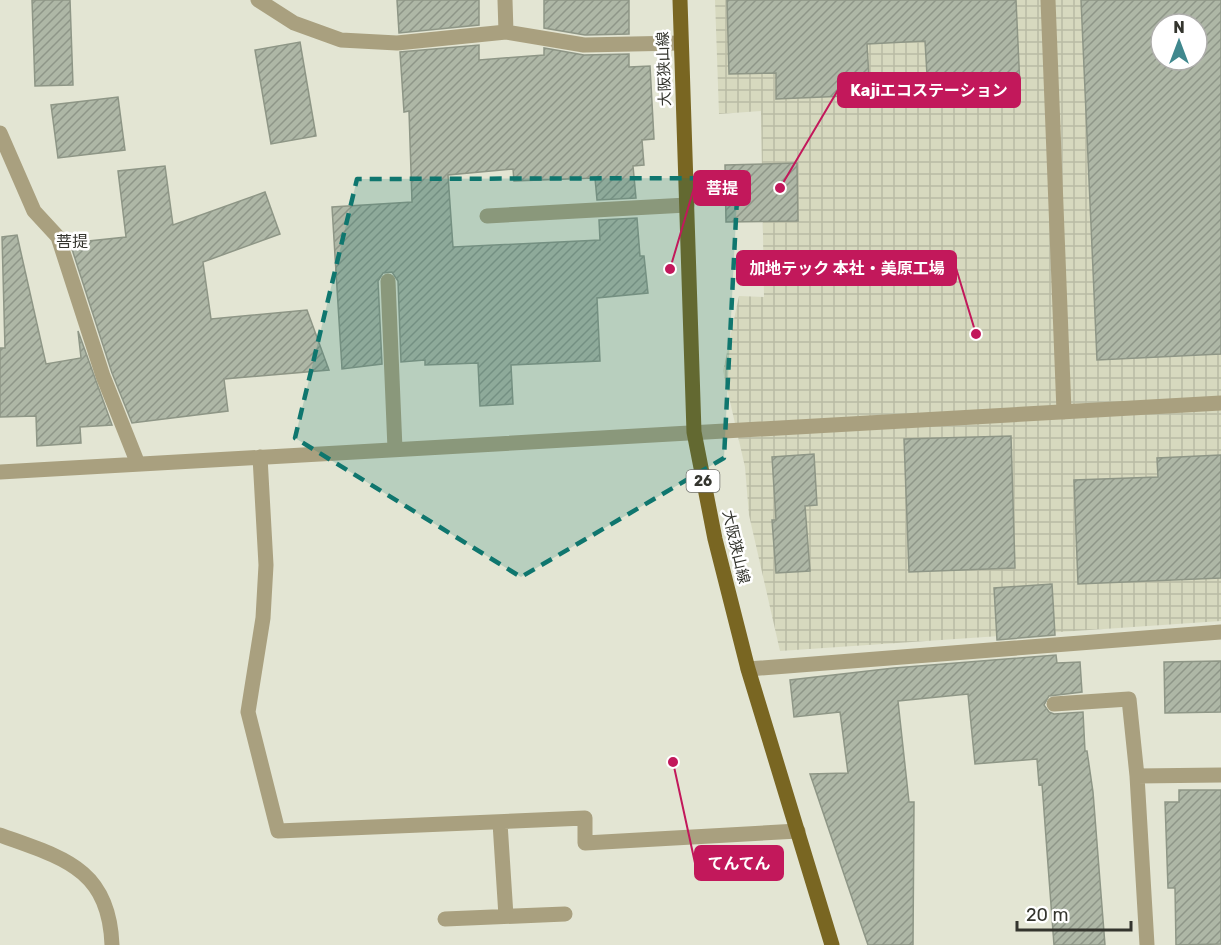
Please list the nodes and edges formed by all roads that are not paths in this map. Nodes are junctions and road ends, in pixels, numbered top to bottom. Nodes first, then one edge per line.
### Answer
1 (258, 0) edge
2 (505, 0) edge
3 (680, 0) edge
4 (1048, 0) edge
5 (506, 32) junction
6 (680, 43) junction
7 (0, 133) edge
8 (687, 205) junction
9 (487, 216) dead end
10 (388, 281) dead end
11 (1221, 403) edge
12 (1064, 411) junction
13 (694, 432) junction
14 (395, 449) junction
15 (260, 457) junction
16 (138, 464) junction
17 (0, 472) edge
18 (1221, 632) edge
19 (748, 669) junction
20 (1054, 704) dead end
21 (1221, 775) edge
22 (1137, 776) junction
23 (500, 823) junction
24 (798, 831) junction
25 (0, 835) edge
26 (565, 914) dead end
27 (506, 916) junction
28 (445, 919) dead end
29 (112, 945) edge
30 (832, 945) edge
31 (1147, 945) edge

1 - 5 street
2 - 5 street
3 - 6 main road, 大阪狭山線 / 26
4 - 12 street
5 - 6 street
6 - 8 main road, 大阪狭山線 / 26
7 - 16 street
8 - 9 street
8 - 13 main road, 大阪狭山線 / 26
10 - 14 street
11 - 12 street
12 - 13 street
13 - 14 street
13 - 19 main road, 大阪狭山線 / 26
14 - 15 street
15 - 16 street
15 - 23 street
16 - 17 street
18 - 19 street
19 - 24 main road, 大阪狭山線 / 26
20 - 22 street
21 - 22 street
22 - 31 street
23 - 24 street
23 - 27 street
24 - 30 main road, 大阪狭山線 / 26
25 - 29 street
26 - 27 street
27 - 28 street

